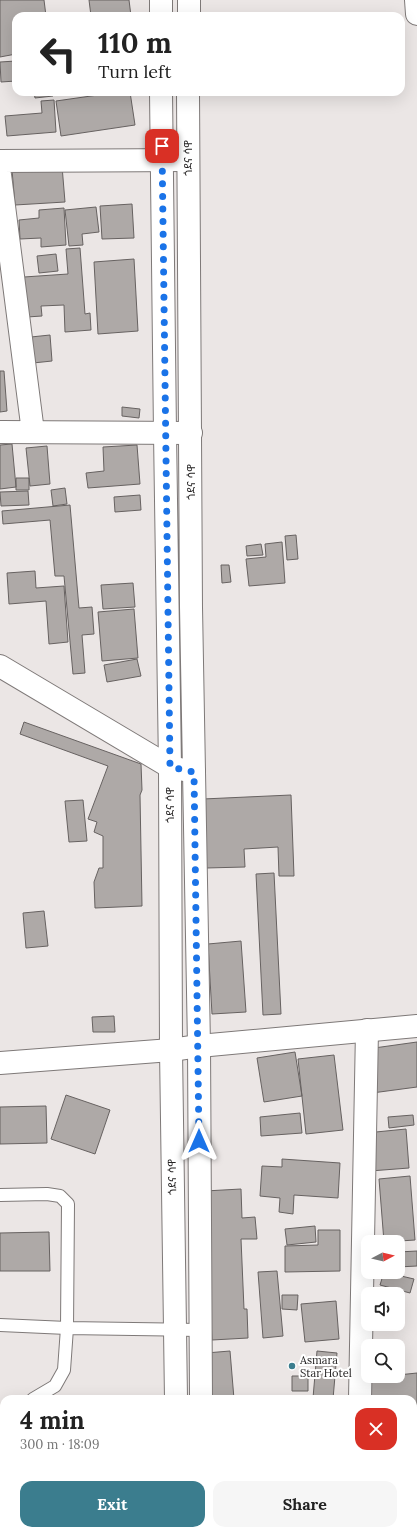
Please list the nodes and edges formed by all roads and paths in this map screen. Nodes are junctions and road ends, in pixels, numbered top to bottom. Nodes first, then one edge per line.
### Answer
1 (161, 0) edge
2 (189, 0) edge
3 (416, 0) edge
4 (161, 12) edge
5 (189, 12) edge
6 (417, 14) edge
7 (162, 96) edge
8 (188, 96) edge
9 (162, 159) junction
10 (188, 160) junction
11 (0, 161) edge
12 (0, 175) edge
13 (0, 432) edge
14 (33, 432) junction
15 (165, 433) junction
16 (191, 433) junction
17 (0, 662) edge
18 (0, 666) edge
19 (170, 767) junction
20 (194, 772) junction
21 (417, 1026) edge
22 (367, 1030) junction
23 (198, 1046) junction
24 (171, 1050) junction
25 (0, 1063) edge
26 (0, 1195) edge
27 (0, 1325) edge
28 (67, 1328) junction
29 (200, 1330) junction
30 (174, 1331) junction
31 (40, 1395) edge
32 (176, 1395) edge
33 (201, 1395) edge
34 (360, 1395) edge

1 - 4 main road
2 - 5 main road
3 - 6 main road
7 - 9 main road, ጎደና ሳዋ
8 - 10 main road, ጎደና ሳዋ
9 - 10 main road
9 - 11 main road
9 - 15 main road, ጎደና ሳዋ
10 - 16 main road, ጎደና ሳዋ
12 - 14 main road
13 - 14 main road
14 - 15 main road
15 - 16 main road
15 - 19 main road, ጎደና ሳዋ
16 - 20 main road, ጎደና ሳዋ
17 - 18 main road
18 - 19 main road
19 - 20 main road
19 - 24 main road, ጎደና ሳዋ
20 - 23 main road, ጎደና ሳዋ
21 - 22 main road
22 - 23 main road
22 - 34 main road
23 - 24 main road
23 - 29 main road, ጎደና ሳዋ
24 - 25 main road
24 - 30 main road, ጎደና ሳዋ
26 - 28 lane
27 - 28 lane
28 - 30 lane
28 - 31 lane
29 - 30 lane
29 - 33 main road, ጎደና ሳዋ
30 - 32 main road, ጎደና ሳዋ

